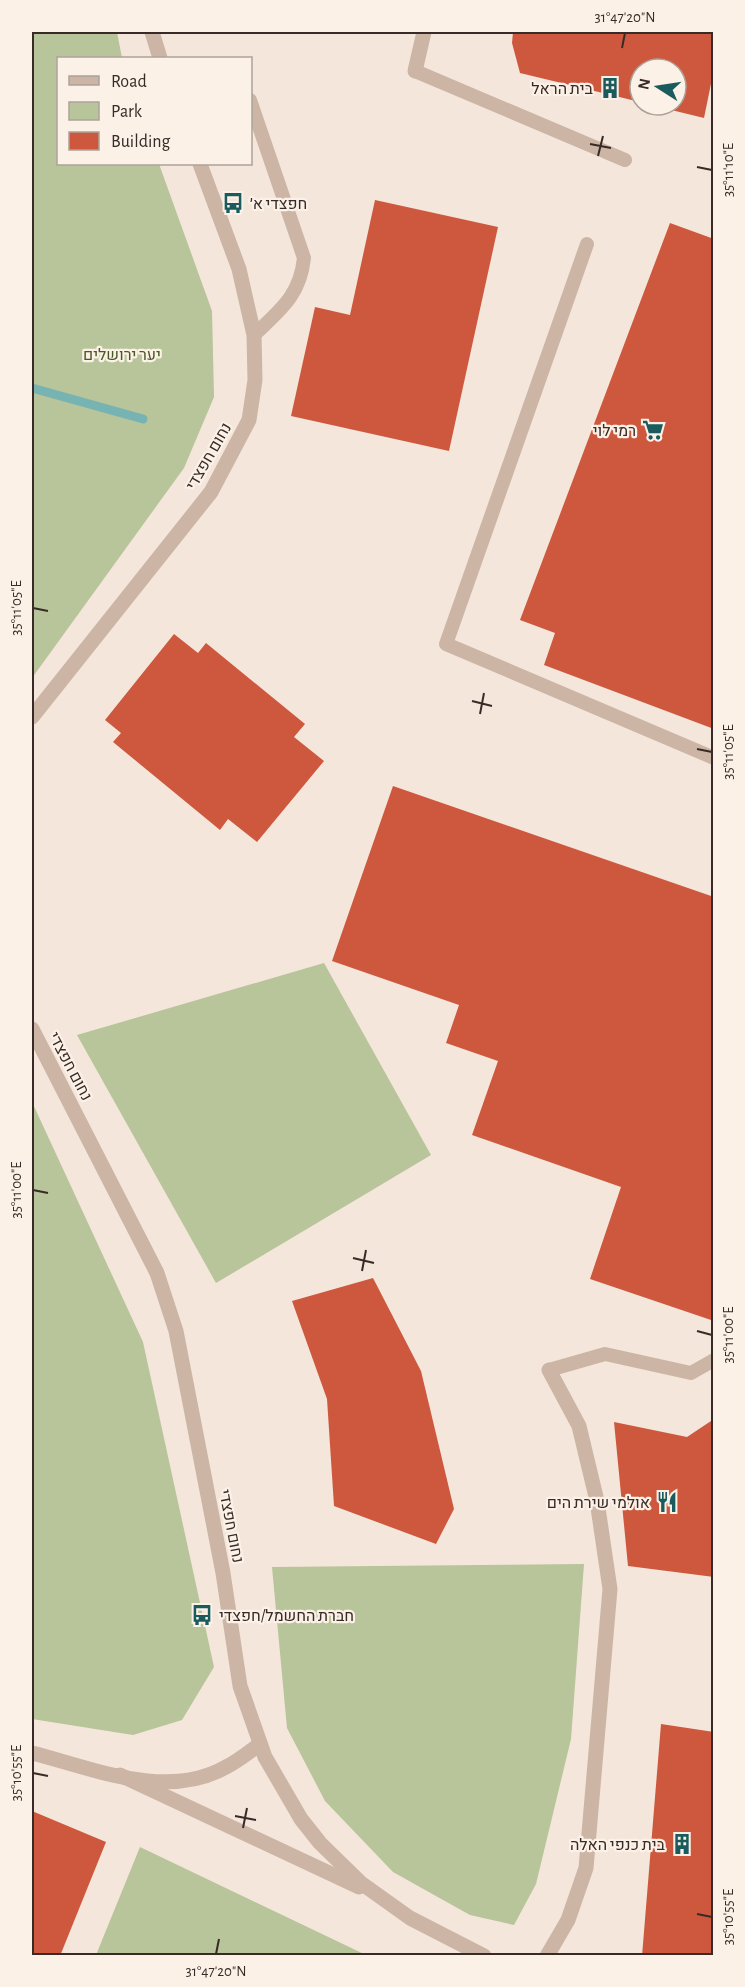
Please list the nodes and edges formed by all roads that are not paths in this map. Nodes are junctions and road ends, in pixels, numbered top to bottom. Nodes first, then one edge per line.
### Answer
1 (152, 32) edge
2 (424, 32) edge
3 (160, 57) edge
4 (415, 71) joint
5 (252, 106) edge
6 (625, 160) dead end
7 (200, 165) edge
8 (587, 244) dead end
9 (254, 335) junction
10 (32, 717) edge
11 (714, 758) edge
12 (32, 1029) edge
13 (714, 1360) edge
14 (549, 1370) joint
15 (260, 1744) junction
16 (32, 1753) edge
17 (120, 1775) junction
18 (381, 1897) junction
19 (484, 1956) edge
20 (547, 1956) edge

1 - 3 street
2 - 4 street
4 - 6 lane
5 - 9 lane
7 - 9 street, נחום חפצדי
8 - 11 lane
9 - 10 street, נחום חפצדי
12 - 15 street, נחום חפצדי
13 - 14 lane
14 - 20 street
15 - 17 street
15 - 18 street, נחום חפצדי
16 - 17 street
17 - 18 street
18 - 19 street, נחום חפצדי

